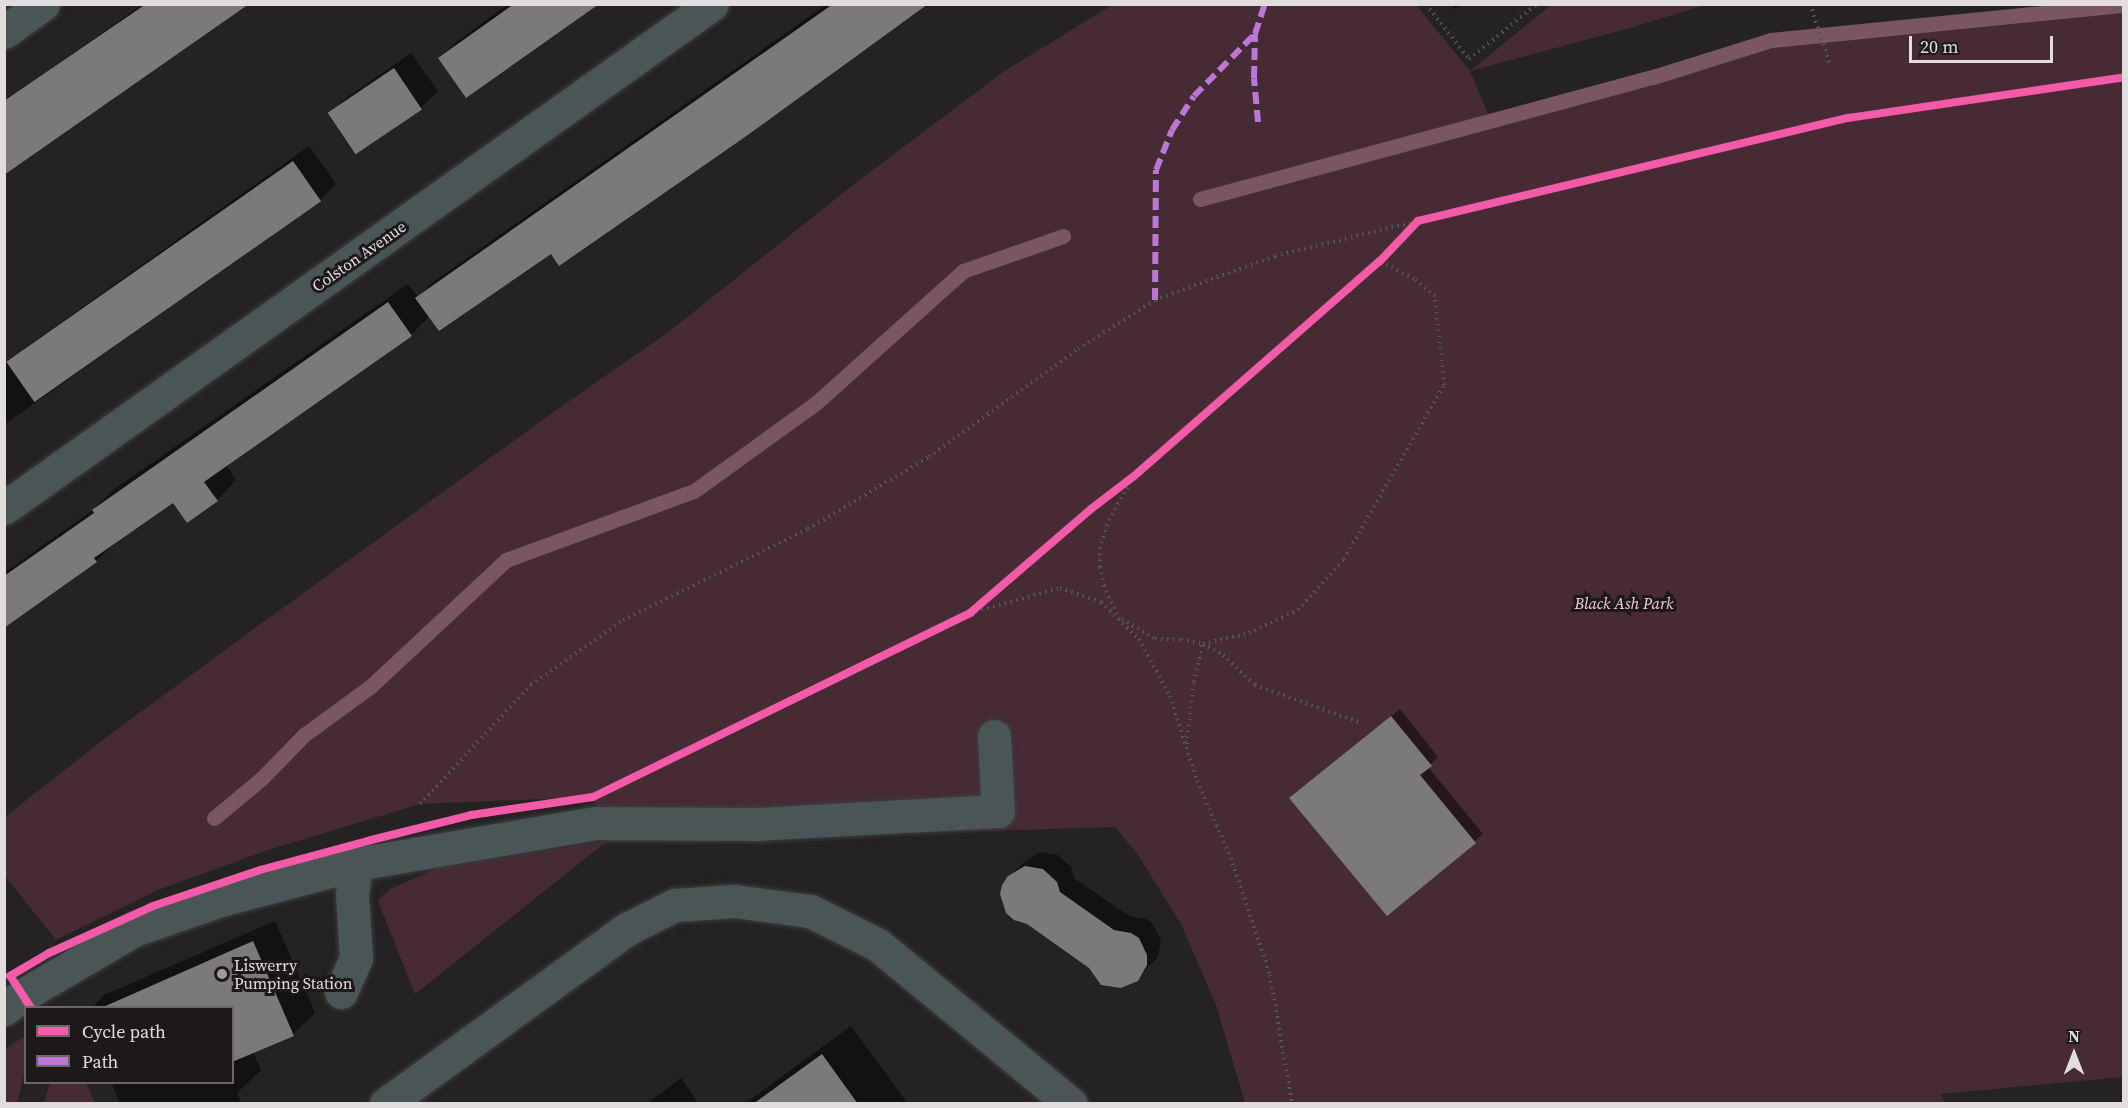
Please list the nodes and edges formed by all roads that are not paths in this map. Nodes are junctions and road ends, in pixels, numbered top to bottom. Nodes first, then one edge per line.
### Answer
1 (43, 4) edge
2 (712, 4) edge
3 (4, 32) edge
4 (4, 508) edge
5 (994, 736) dead end
6 (356, 864) junction
7 (341, 993) dead end
8 (4, 1009) edge
9 (386, 1104) edge
10 (1071, 1104) edge

1 - 3 street
2 - 4 street, Colston Avenue
5 - 6 street
6 - 7 street
6 - 8 street
9 - 10 street

